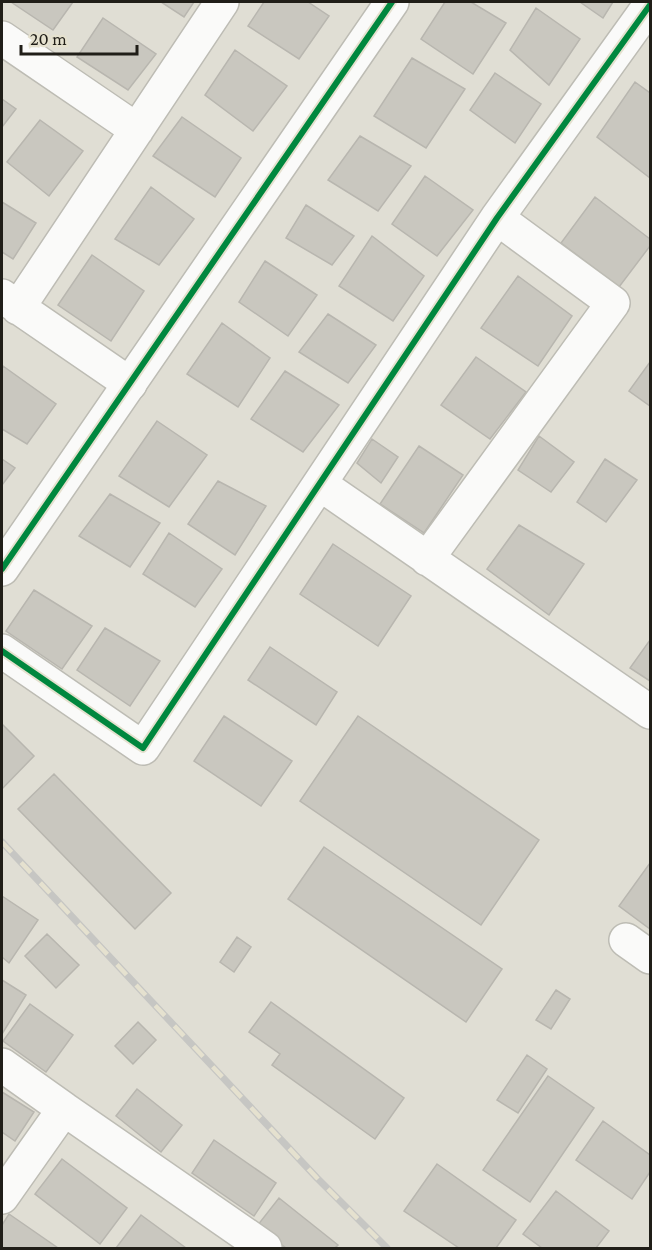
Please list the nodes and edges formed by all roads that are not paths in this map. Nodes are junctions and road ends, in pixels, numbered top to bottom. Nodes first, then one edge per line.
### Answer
1 (222, 2) edge
2 (393, 2) edge
3 (651, 5) edge
4 (2, 38) edge
5 (137, 130) junction
6 (497, 218) junction
7 (10, 302) edge
8 (130, 384) junction
9 (320, 484) junction
10 (427, 559) junction
11 (2, 569) edge
12 (2, 651) edge
13 (651, 712) edge
14 (2, 1065) edge
15 (64, 1109) junction
16 (2, 1197) edge
17 (265, 1248) edge

1 - 5 street
2 - 8 street
3 - 6 street
4 - 5 street
5 - 7 street
6 - 9 street
6 - 10 street
7 - 8 street
8 - 11 street
9 - 10 street
9 - 12 street
10 - 13 street
14 - 15 street
15 - 16 street
15 - 17 street

